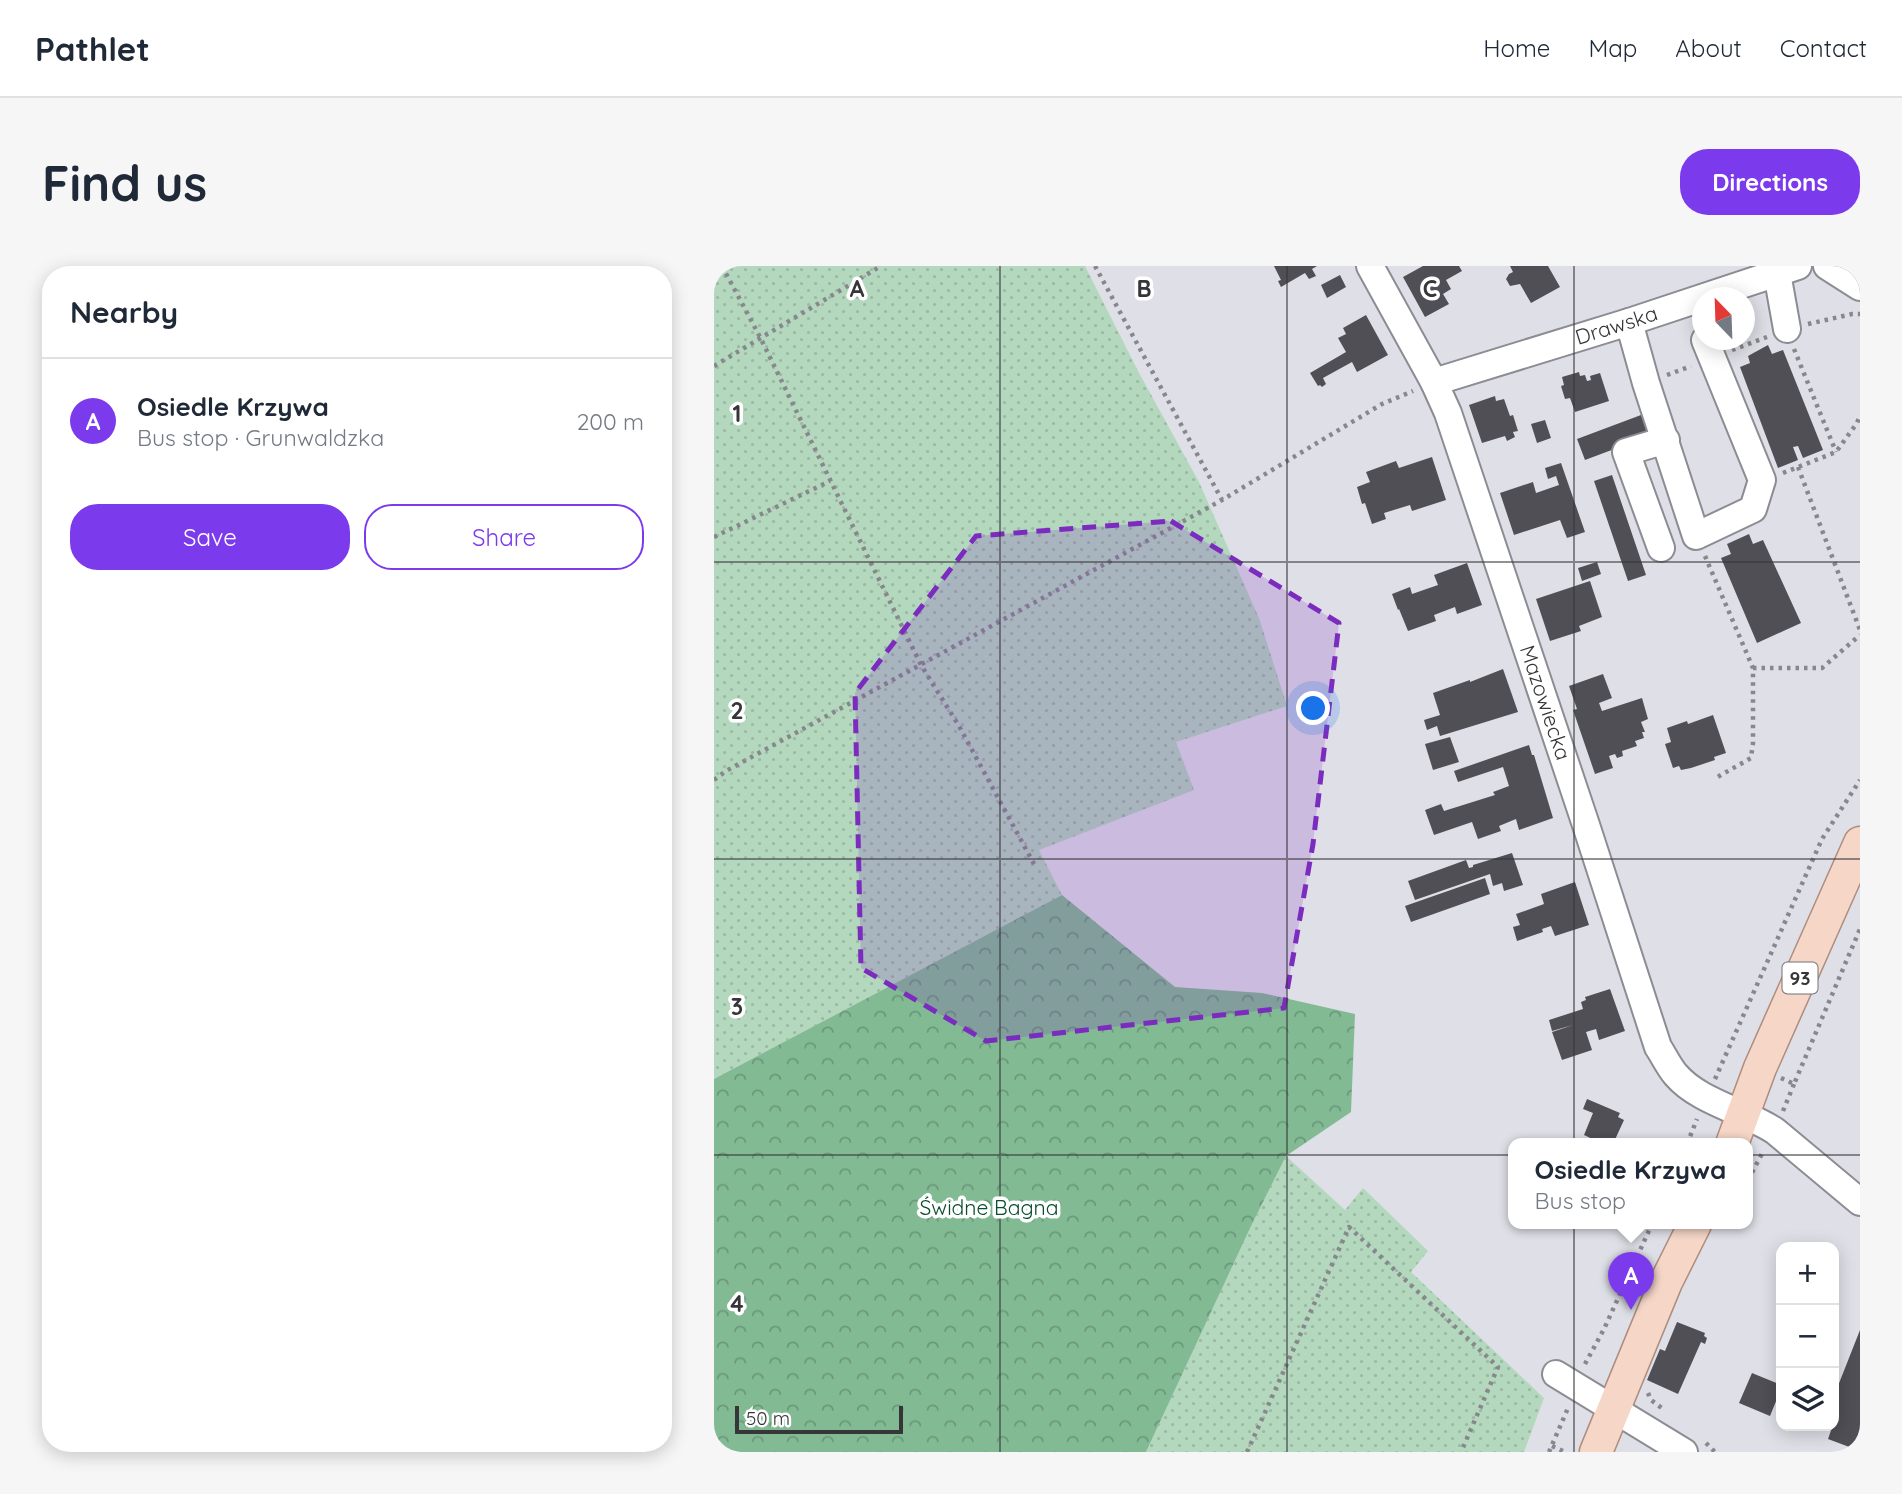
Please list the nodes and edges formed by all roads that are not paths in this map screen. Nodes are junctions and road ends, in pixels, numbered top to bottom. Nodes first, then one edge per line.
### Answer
1 (1370, 266) edge
2 (1827, 266) edge
3 (1788, 270) edge
4 (1860, 287) edge
5 (1690, 301) junction
6 (1692, 306) edge
7 (1629, 323) junction
8 (1787, 329) road end
9 (1709, 350) edge
10 (1433, 382) junction
11 (1666, 440) junction
12 (1661, 548) dead end
13 (1860, 843) edge
14 (1743, 1113) junction
15 (1734, 1138) edge
16 (1860, 1202) edge
17 (1692, 1229) edge
18 (1568, 1374) road end
19 (1614, 1410) junction
20 (1692, 1445) edge
21 (1596, 1452) edge

1 - 10 street, Mazowiecka
2 - 4 street
3 - 5 street, Drawska
3 - 8 street
5 - 6 street
5 - 7 street, Drawska
7 - 10 street, Drawska
7 - 11 street
9 - 11 street
10 - 14 street, Mazowiecka
11 - 12 street
13 - 14 main road, 93
14 - 15 main road, 93
14 - 16 street, Mazowiecka
17 - 19 main road
18 - 19 street
19 - 20 street
19 - 21 main road

